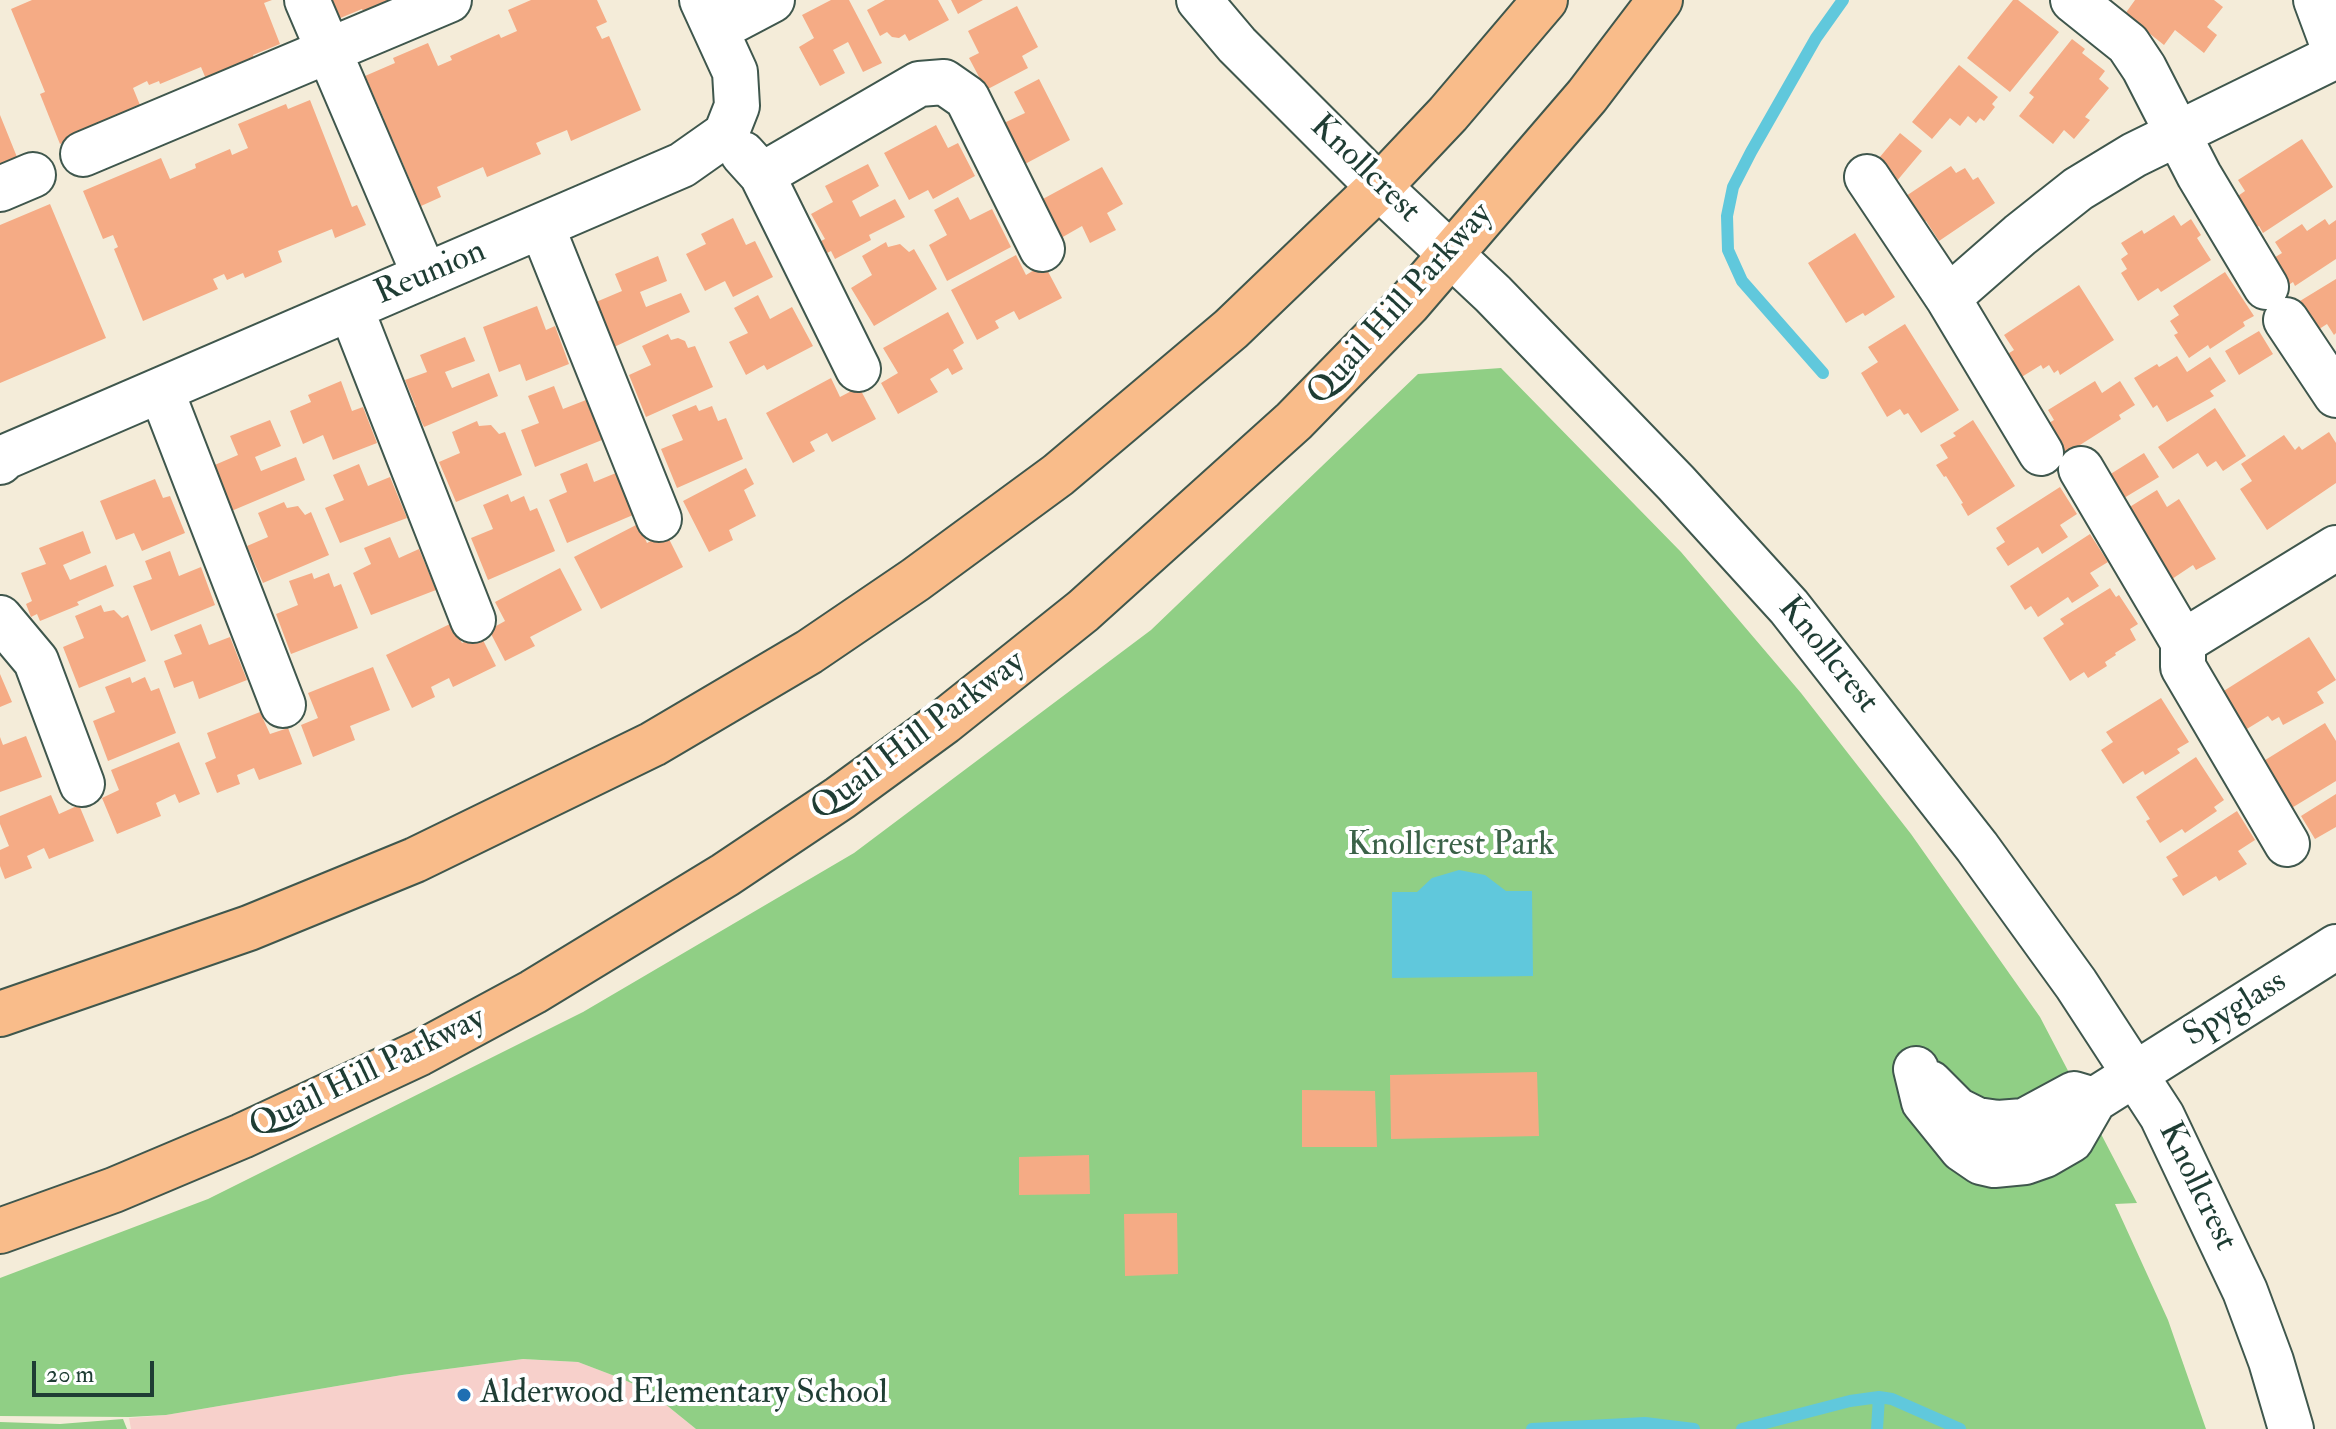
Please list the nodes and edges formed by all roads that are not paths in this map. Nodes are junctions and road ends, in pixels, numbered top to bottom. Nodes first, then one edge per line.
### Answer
1 (307, 0) edge
2 (449, 0) edge
3 (772, 0) edge
4 (1199, 0) edge
5 (1545, 0) edge
6 (1660, 0) edge
7 (2073, 0) edge
8 (2316, 0) edge
9 (710, 14) edge
10 (329, 51) junction
11 (2336, 55) edge
12 (2177, 133) junction
13 (726, 134) junction
14 (83, 154) dead end
15 (762, 175) junction
16 (1867, 177) dead end
17 (1379, 187) junction
18 (542, 227) junction
19 (1042, 249) dead end
20 (1451, 254) junction
21 (425, 276) junction
22 (1948, 298) junction
23 (351, 309) junction
24 (858, 369) dead end
25 (161, 390) junction
26 (2336, 395) edge
27 (2041, 453) dead end
28 (0, 462) edge
29 (2081, 469) dead end
30 (659, 519) dead end
31 (2336, 548) edge
32 (0, 618) edge
33 (473, 620) dead end
34 (2183, 642) junction
35 (283, 705) dead end
36 (82, 784) dead end
37 (2287, 844) dead end
38 (2336, 947) edge
39 (0, 1014) edge
40 (2135, 1073) junction
41 (2094, 1100) dead end
42 (0, 1231) edge
43 (2291, 1429) edge

1 - 10 street
2 - 10 street
3 - 9 street
4 - 17 street, Knollcrest
5 - 17 main road
6 - 20 main road, Quail Hill Parkway
7 - 12 street
8 - 11 street
9 - 13 street
10 - 14 street
10 - 21 street
11 - 12 street
12 - 22 street
12 - 26 street
13 - 15 street
13 - 18 street, Reunion
15 - 19 street
15 - 24 street
16 - 22 street
17 - 20 street, Knollcrest
17 - 39 main road
18 - 21 street, Reunion
18 - 30 street
20 - 40 street, Knollcrest
20 - 42 main road, Quail Hill Parkway
21 - 23 street, Reunion
22 - 27 street
23 - 25 street, Reunion
23 - 33 street
25 - 28 street, Reunion
25 - 35 street
29 - 34 street
31 - 34 street
32 - 36 street
34 - 37 street
38 - 40 street, Spyglass
40 - 41 street, Spyglass
40 - 43 street, Knollcrest

